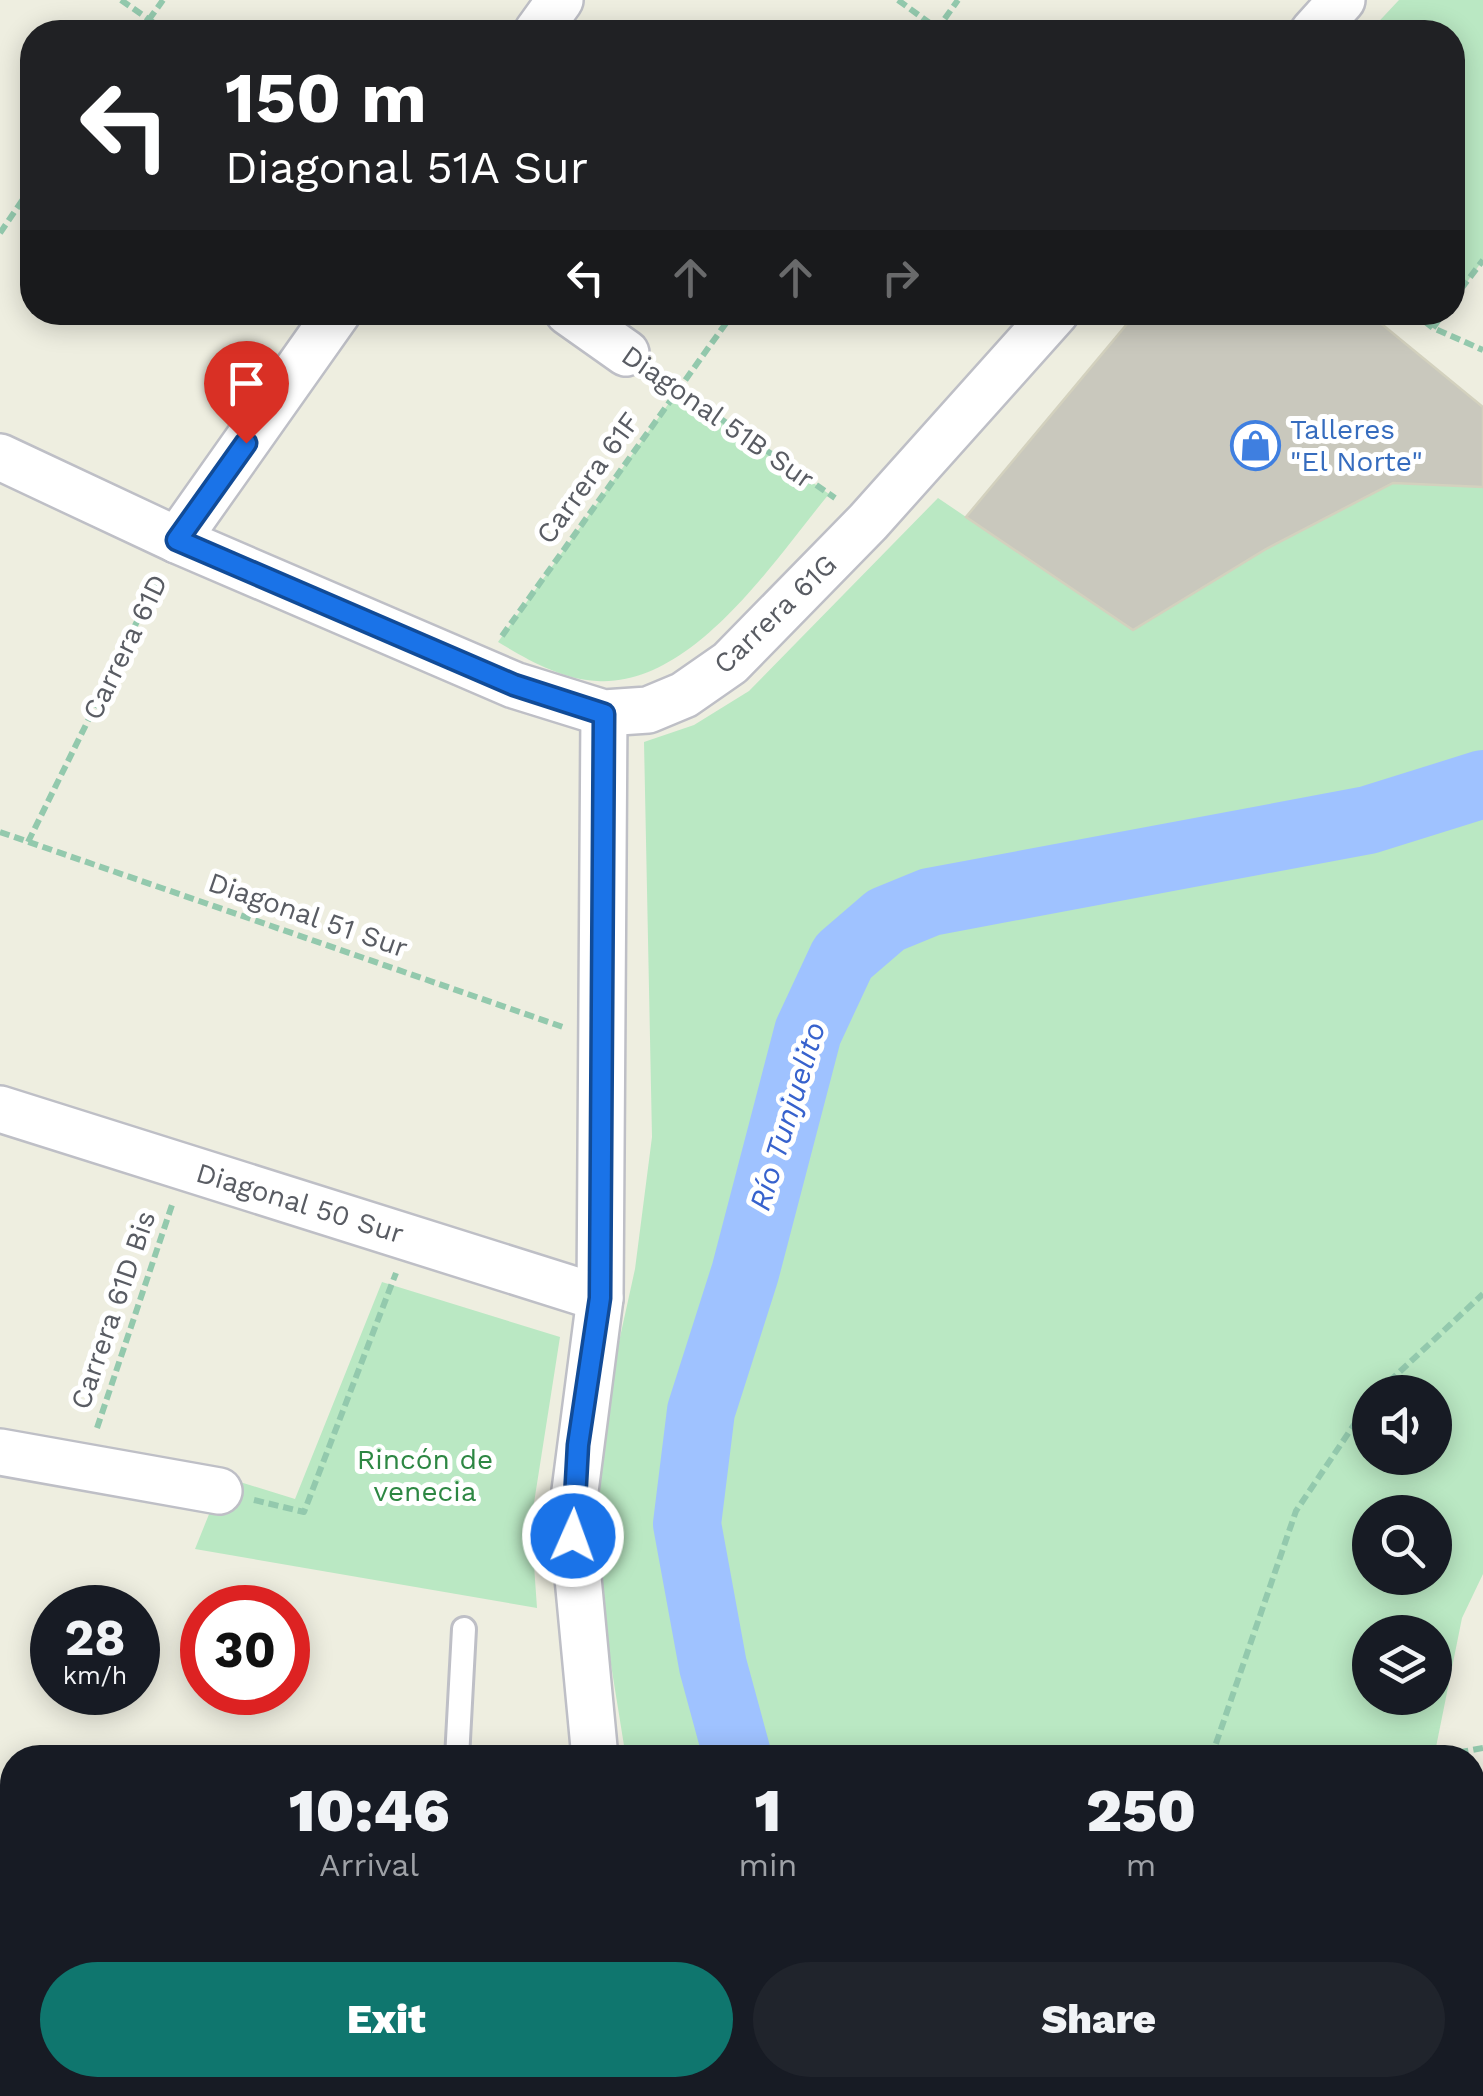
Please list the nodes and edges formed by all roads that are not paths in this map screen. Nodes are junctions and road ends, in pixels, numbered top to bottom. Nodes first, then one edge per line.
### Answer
1 (1342, 0) edge
2 (1324, 20) edge
3 (329, 325) edge
4 (586, 325) edge
5 (1044, 325) edge
6 (626, 353) road end
7 (0, 457) edge
8 (177, 540) junction
9 (604, 714) junction
10 (0, 1108) edge
11 (600, 1298) junction
12 (0, 1452) edge
13 (219, 1491) dead end
14 (464, 1629) dead end
15 (458, 1745) edge
16 (594, 1745) edge

1 - 2 street
3 - 8 street, Carrera 61D
4 - 6 street, Diagonal 51B Sur
5 - 9 street, Carrera 61G
7 - 8 street
8 - 9 street
9 - 11 street
10 - 11 street, Diagonal 50 Sur
11 - 16 street
12 - 13 street
14 - 15 lane

